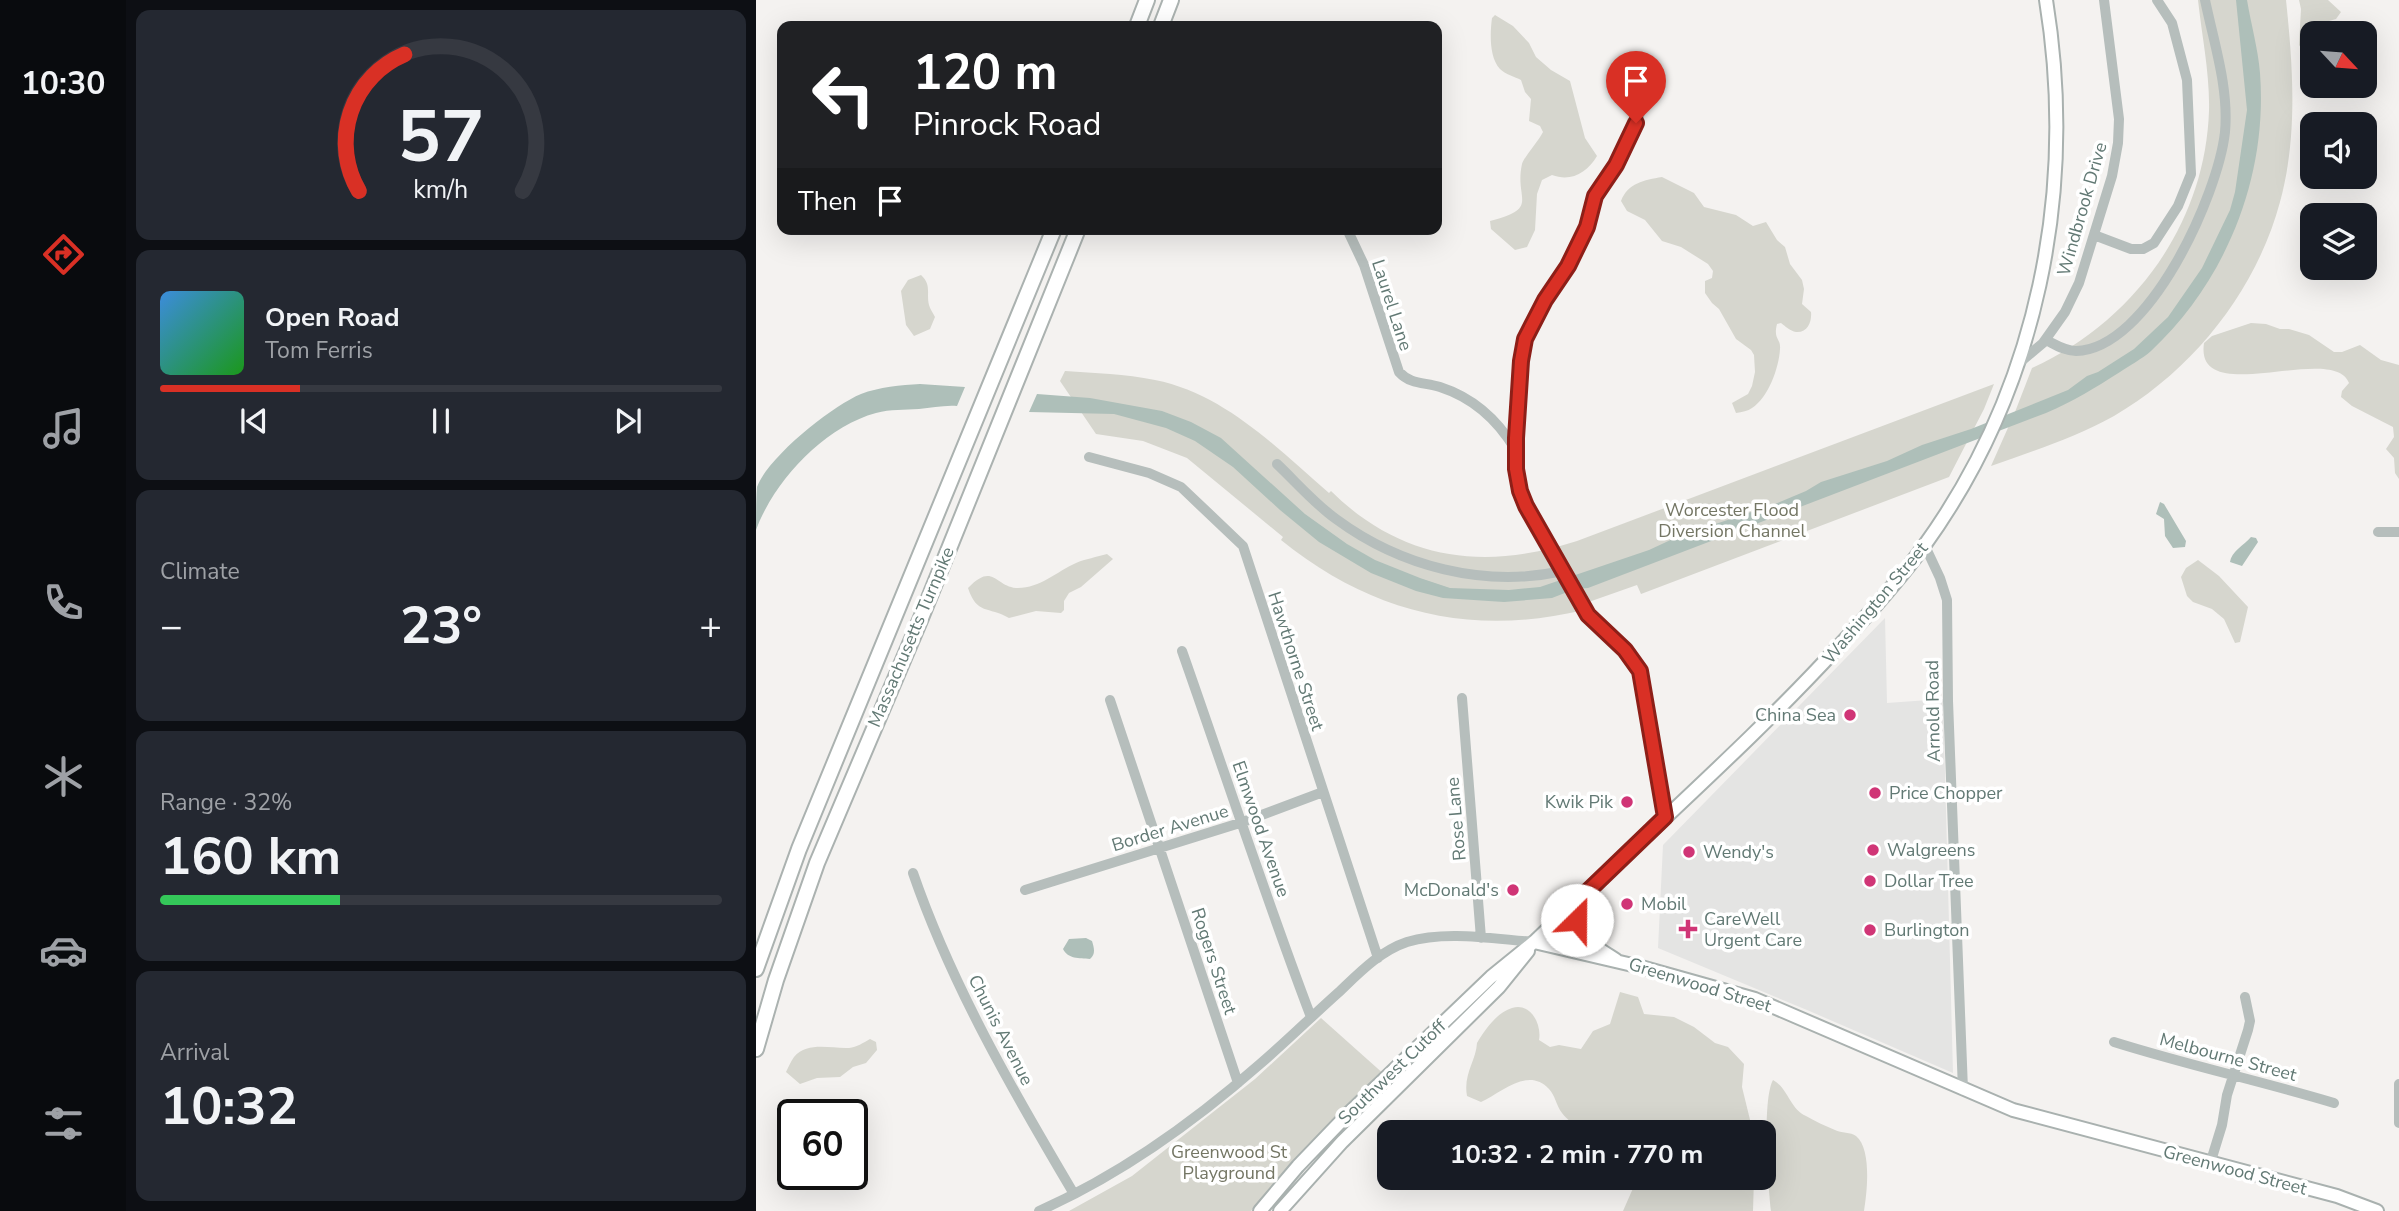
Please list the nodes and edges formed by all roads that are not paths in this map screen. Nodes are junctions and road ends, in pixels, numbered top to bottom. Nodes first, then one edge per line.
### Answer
1 (1147, 0) edge
2 (1171, 0) edge
3 (2046, 0) edge
4 (2104, 0) edge
5 (2157, 0) edge
6 (2205, 0) edge
7 (1139, 21) edge
8 (1163, 21) edge
9 (1645, 84) dead end
10 (2094, 234) junction
11 (1053, 235) edge
12 (1076, 235) edge
13 (1350, 235) edge
14 (2046, 340) junction
15 (2016, 370) junction
16 (1516, 450) junction
17 (1089, 457) dead end
18 (1277, 464) dead end
19 (2378, 532) dead end
20 (2399, 532) edge
21 (1925, 546) junction
22 (1564, 573) junction
23 (1182, 651) dead end
24 (1462, 698) dead end
25 (1110, 700) dead end
26 (1777, 712) joint
27 (1323, 792) junction
28 (1665, 817) junction
29 (1243, 822) junction
30 (1160, 848) junction
31 (913, 873) dead end
32 (1025, 890) dead end
33 (1583, 896) junction
34 (768, 932) junction
35 (1481, 938) junction
36 (1534, 942) junction
37 (756, 958) edge
38 (1378, 958) junction
39 (1616, 960) junction
40 (756, 969) edge
41 (2245, 997) dead end
42 (1311, 1017) junction
43 (2114, 1042) dead end
44 (756, 1049) edge
45 (2233, 1076) junction
46 (1238, 1083) junction
47 (2399, 1084) edge
48 (1963, 1090) junction
49 (2334, 1103) dead end
50 (2399, 1124) edge
51 (2210, 1164) junction
52 (1074, 1194) junction
53 (1039, 1211) edge
54 (1260, 1211) edge
55 (1280, 1211) edge
56 (2377, 1211) edge

1 - 7 highway
2 - 8 highway
3 - 15 main road, Washington Street
4 - 10 street, Windbrook Drive
5 - 10 street
6 - 14 street
9 - 16 street
10 - 14 street, Windbrook Drive
11 - 34 highway, Massachusetts Turnpike
12 - 44 highway, Massachusetts Turnpike
13 - 16 street, Laurel Lane
14 - 15 street, Windbrook Drive
15 - 21 main road, Washington Street
16 - 22 street
17 - 27 street, Hawthorne Street
18 - 22 street
19 - 20 street
21 - 26 main road, Washington Street
21 - 48 street, Arnold Road
22 - 28 street
23 - 29 street, Elmwood Avenue
24 - 35 street, Rose Lane
25 - 30 street, Rogers Street
26 - 28 main road, Southwest Cutoff
27 - 29 street, Border Avenue
27 - 38 street, Hawthorne Street
28 - 33 main road, Southwest Cutoff
29 - 30 street, Border Avenue
29 - 42 street, Elmwood Avenue
30 - 32 street, Border Avenue
30 - 46 street, Rogers Street
31 - 52 street, Chunis Avenue
33 - 36 main road, Southwest Cutoff
33 - 39 main road
34 - 37 highway
34 - 40 highway, Massachusetts Turnpike
35 - 36 street, Greenwood Street
35 - 38 street, Greenwood Street
36 - 39 main road, Greenwood Street
36 - 54 main road, Southwest Cutoff
36 - 55 main road, Southwest Cutoff
38 - 42 street, Greenwood Street
39 - 48 main road, Greenwood Street
41 - 45 street
42 - 46 street, Greenwood Street
43 - 45 street, Melbourne Street
45 - 49 street, Melbourne Street
45 - 51 street
46 - 52 street, Greenwood Street
47 - 50 street
48 - 51 main road, Greenwood Street
51 - 56 main road, Greenwood Street
52 - 53 street, Greenwood Street

